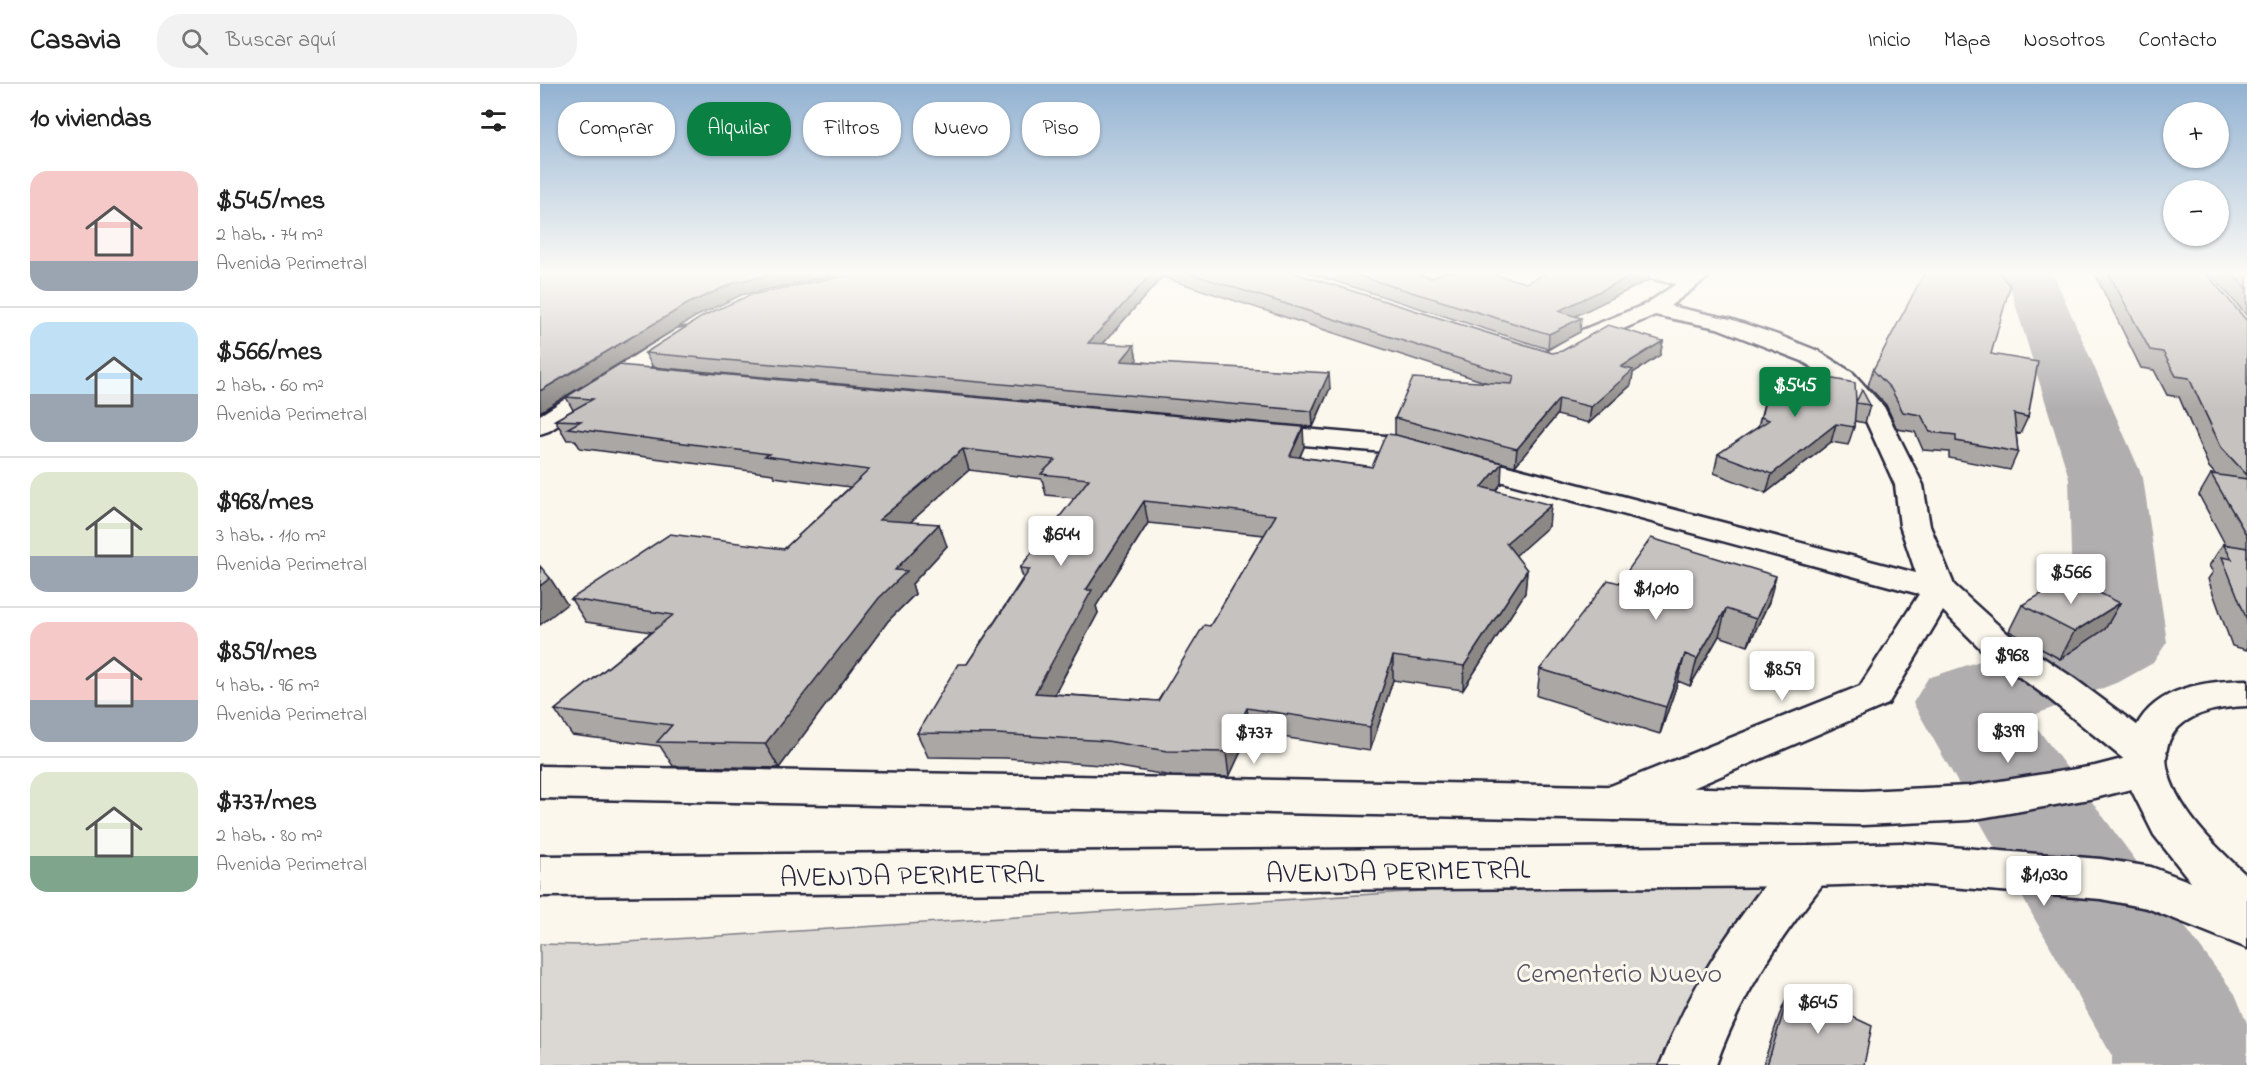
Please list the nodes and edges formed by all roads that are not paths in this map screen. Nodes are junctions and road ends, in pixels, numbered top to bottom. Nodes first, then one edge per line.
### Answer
1 (1630, 318) edge
2 (1696, 318) edge
3 (703, 323) edge
4 (1528, 352) edge
5 (623, 374) junction
6 (659, 377) edge
7 (540, 426) edge
8 (1230, 430) edge
9 (1939, 589) junction
10 (2247, 693) edge
11 (2147, 762) junction
12 (540, 782) edge
13 (1614, 803) junction
14 (1809, 866) junction
15 (540, 876) edge
16 (2247, 906) edge
17 (2247, 926) edge
18 (1688, 1065) edge

1 - 4 street
2 - 9 street
3 - 5 street
5 - 6 street
5 - 7 street
8 - 9 street
9 - 11 street
9 - 13 street
10 - 11 street
11 - 13 street
11 - 16 street
12 - 13 street
14 - 15 street, AVENIDA PERIMETRAL
14 - 17 street, AVENIDA PERIMETRAL
14 - 18 street

